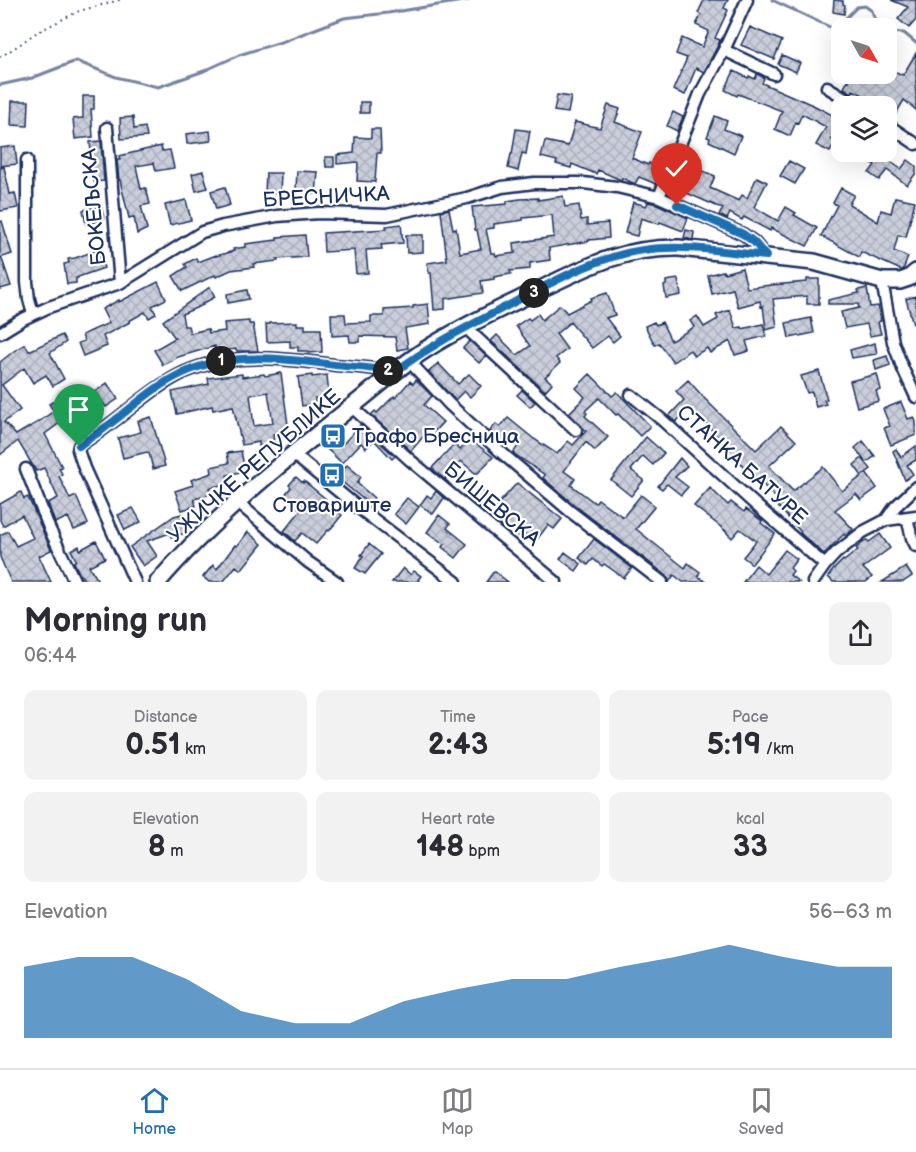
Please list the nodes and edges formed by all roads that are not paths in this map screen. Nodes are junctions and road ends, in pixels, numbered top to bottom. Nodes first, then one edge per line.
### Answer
1 (747, 0) edge
2 (724, 50) junction
3 (774, 74) dead end
4 (827, 87) dead end
5 (842, 96) edge
6 (106, 128) dead end
7 (897, 131) edge
8 (916, 144) edge
9 (27, 160) dead end
10 (659, 197) junction
11 (766, 256) junction
12 (916, 273) edge
13 (882, 281) junction
14 (120, 283) junction
15 (33, 314) junction
16 (465, 327) junction
17 (0, 333) edge
18 (409, 361) junction
19 (395, 372) junction
20 (631, 395) dead end
21 (916, 397) edge
22 (352, 406) junction
23 (576, 429) dead end
24 (293, 454) junction
25 (26, 469) dead end
26 (916, 488) edge
27 (237, 502) junction
28 (911, 517) edge
29 (886, 520) junction
30 (916, 546) edge
31 (825, 565) junction
32 (75, 582) edge
33 (135, 582) edge
34 (158, 582) edge
35 (337, 582) edge
36 (456, 582) edge
37 (556, 582) edge
38 (662, 582) edge
39 (813, 582) edge

1 - 2 street
2 - 3 street
2 - 10 street
4 - 5 street
6 - 14 street, БОКЕЉСКА
7 - 8 street
9 - 15 street
10 - 11 street, БРЕСНИЧКА
10 - 14 street, БРЕСНИЧКА
11 - 13 street, УЖИЧКЕ РЕПУБЛИКЕ
11 - 16 street, УЖИЧКЕ РЕПУБЛИКЕ
12 - 13 street, УЖИЧКЕ РЕПУБЛИКЕ
13 - 21 street
14 - 15 street, БРЕСНИЧКА
15 - 17 street, БРЕСНИЧКА
16 - 18 street, УЖИЧКЕ РЕПУБЛИКЕ
16 - 23 street
18 - 19 street, УЖИЧКЕ РЕПУБЛИКЕ
18 - 38 street
19 - 22 street, УЖИЧКЕ РЕПУБЛИКЕ
19 - 33 street
20 - 31 street, СТАНКА БАТУРЕ
22 - 24 street, УЖИЧКЕ РЕПУБЛИКЕ
22 - 37 street, БИШЕВСКА
24 - 27 street, УЖИЧКЕ РЕПУБЛИКЕ
24 - 36 street
25 - 32 street
26 - 29 street
27 - 34 street, УЖИЧКЕ РЕПУБЛИКЕ
27 - 35 street
28 - 29 street
28 - 30 street
29 - 31 street
31 - 39 street

